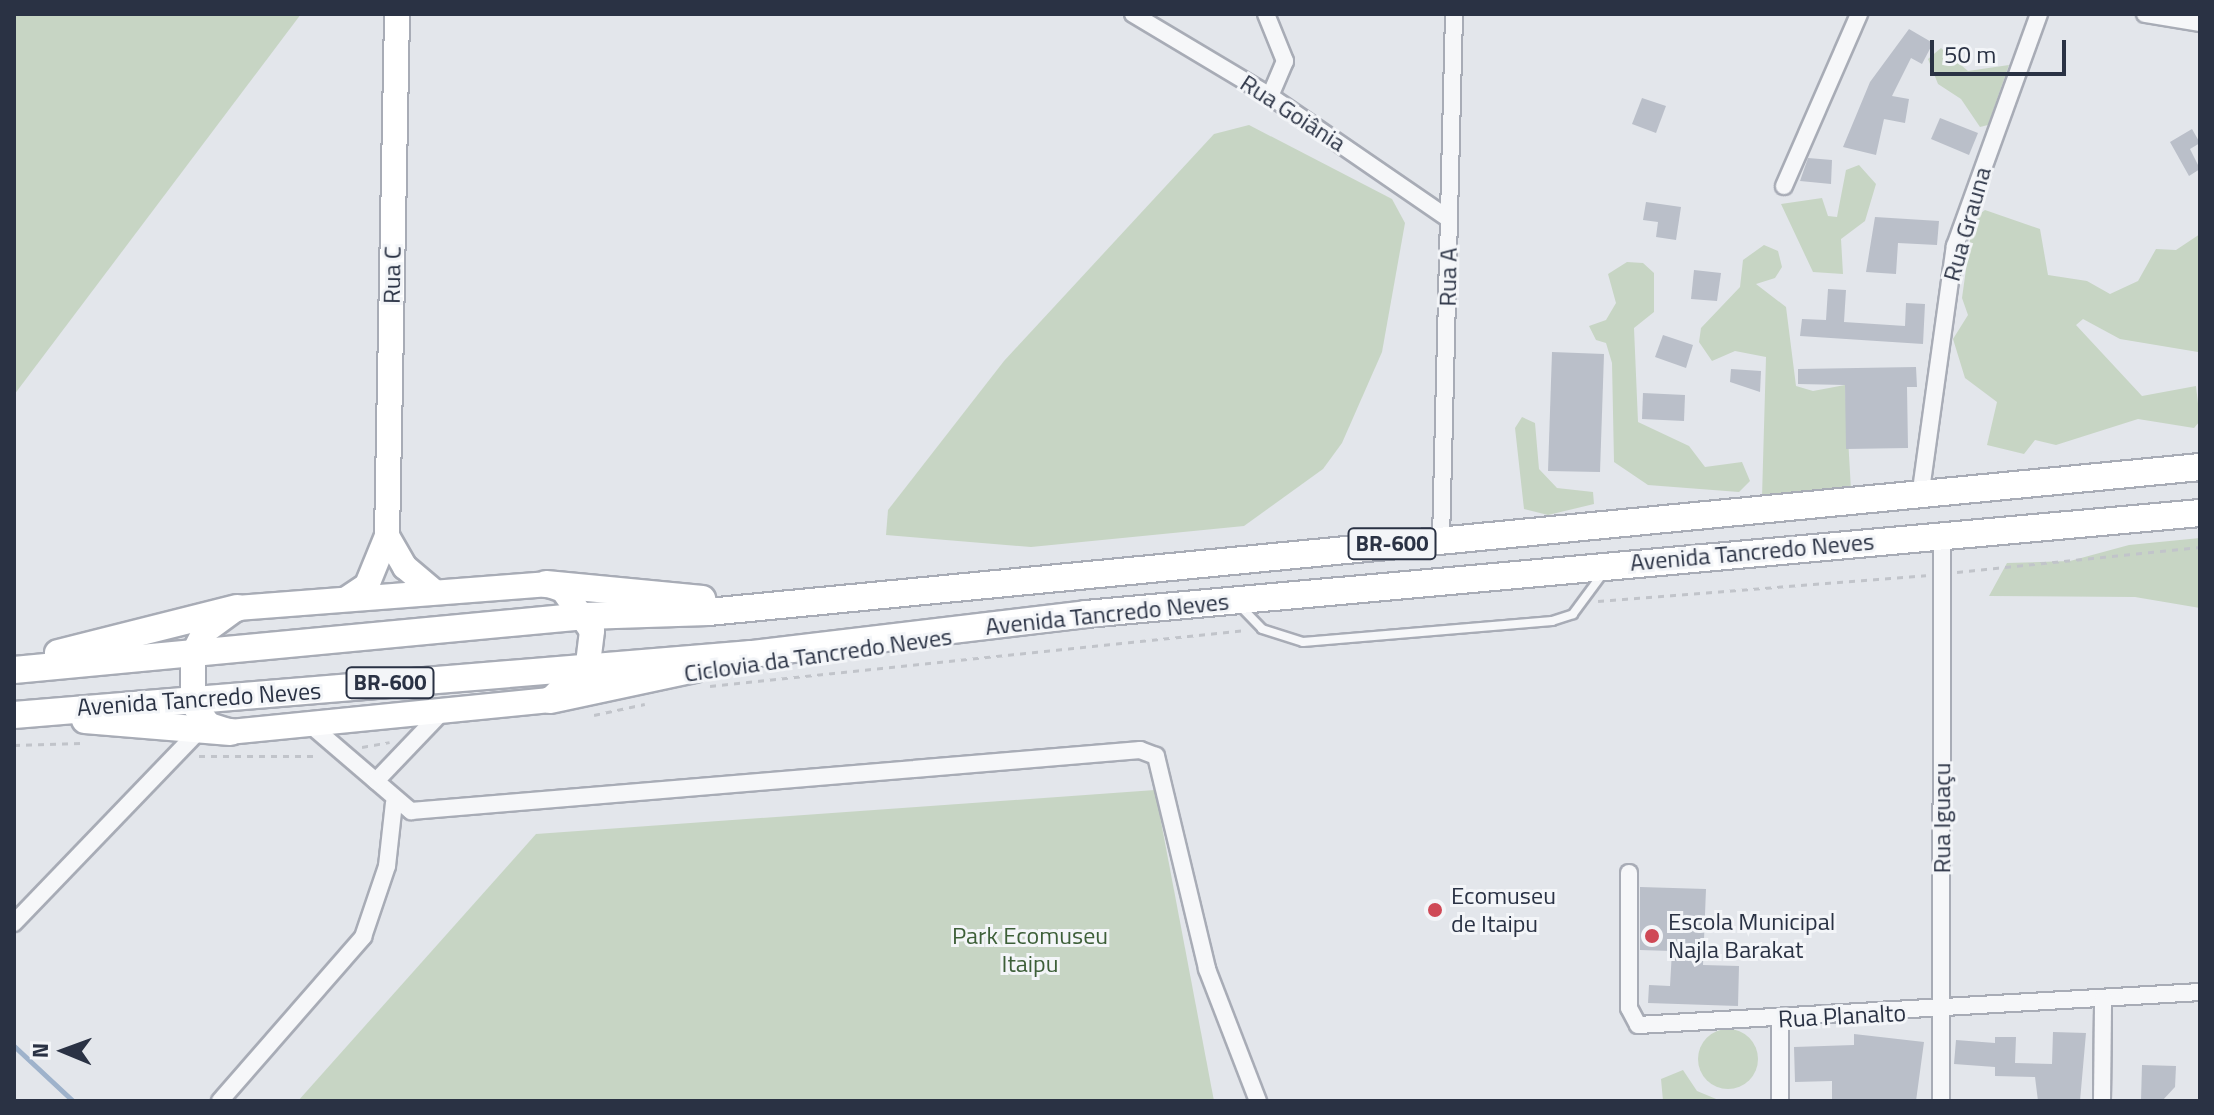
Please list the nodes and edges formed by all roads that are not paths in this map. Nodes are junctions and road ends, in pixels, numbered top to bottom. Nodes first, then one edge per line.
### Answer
1 (397, 14) edge
2 (1133, 14) edge
3 (1266, 14) edge
4 (1454, 14) edge
5 (1859, 14) edge
6 (2039, 14) edge
7 (2145, 14) edge
8 (2193, 19) edge
9 (1270, 96) junction
10 (1784, 186) dead end
11 (1449, 219) junction
12 (2200, 467) edge
13 (1921, 490) junction
14 (2200, 513) edge
15 (1942, 535) junction
16 (387, 536) junction
17 (1441, 539) junction
18 (1608, 566) junction
19 (546, 584) junction
20 (435, 592) junction
21 (348, 598) junction
22 (1234, 601) junction
23 (753, 605) junction
24 (237, 608) junction
25 (585, 616) junction
26 (193, 654) junction
27 (751, 654) junction
28 (588, 662) junction
29 (14, 667) edge
30 (550, 700) junction
31 (193, 704) junction
32 (440, 714) junction
33 (14, 715) edge
34 (14, 722) edge
35 (314, 728) junction
36 (198, 732) junction
37 (231, 732) junction
38 (376, 781) junction
39 (394, 803) junction
40 (1629, 873) dead end
41 (14, 923) edge
42 (2200, 992) edge
43 (2103, 999) junction
44 (1942, 1010) junction
45 (1780, 1020) junction
46 (220, 1101) edge
47 (1258, 1101) edge
48 (1780, 1101) edge
49 (1941, 1101) edge
50 (2102, 1101) edge

1 - 16 street, Rua C
2 - 9 street, Rua Goiânia
3 - 9 street
4 - 11 street, Rua A
5 - 10 street
6 - 13 street, Rua Grauna
7 - 8 street
9 - 11 street, Rua Goiânia
11 - 17 street, Rua A
12 - 13 main road, Avenida Tancredo Neves / BR-600
13 - 17 main road, Avenida Tancredo Neves / BR-600
14 - 15 main road, Avenida Tancredo Neves / BR-600
15 - 18 main road, Avenida Tancredo Neves / BR-600
15 - 44 street, Rua Iguaçu
16 - 20 street
16 - 21 street, Rua C
17 - 23 main road, Avenida Tancredo Neves / BR-600
18 - 22 main road, Avenida Tancredo Neves / BR-600
18 - 22 lane
19 - 20 street
19 - 23 main road
19 - 25 street
20 - 21 street
21 - 24 street
22 - 27 main road, Avenida Tancredo Neves / BR-600
23 - 25 main road, Avenida Tancredo Neves / BR-600
24 - 26 street
24 - 29 main road
25 - 26 main road, Avenida Tancredo Neves / BR-600
25 - 28 street
26 - 29 main road, Avenida Tancredo Neves / BR-600
26 - 31 street
27 - 28 main road, Avenida Tancredo Neves / BR-600
27 - 30 main road
28 - 30 street
28 - 31 main road, Avenida Tancredo Neves / BR-600
30 - 32 street
31 - 33 main road, Avenida Tancredo Neves / BR-600
31 - 37 street
32 - 35 street
32 - 38 street
34 - 36 main road
35 - 37 street
35 - 38 street
36 - 37 main road
36 - 41 street
38 - 39 street
39 - 46 street
39 - 47 street
40 - 45 street, Rua Planalto
42 - 43 street, Rua Planalto
43 - 44 street, Rua Planalto
43 - 50 street
44 - 45 street, Rua Planalto
44 - 49 street, Rua Iguaçu
45 - 48 street

